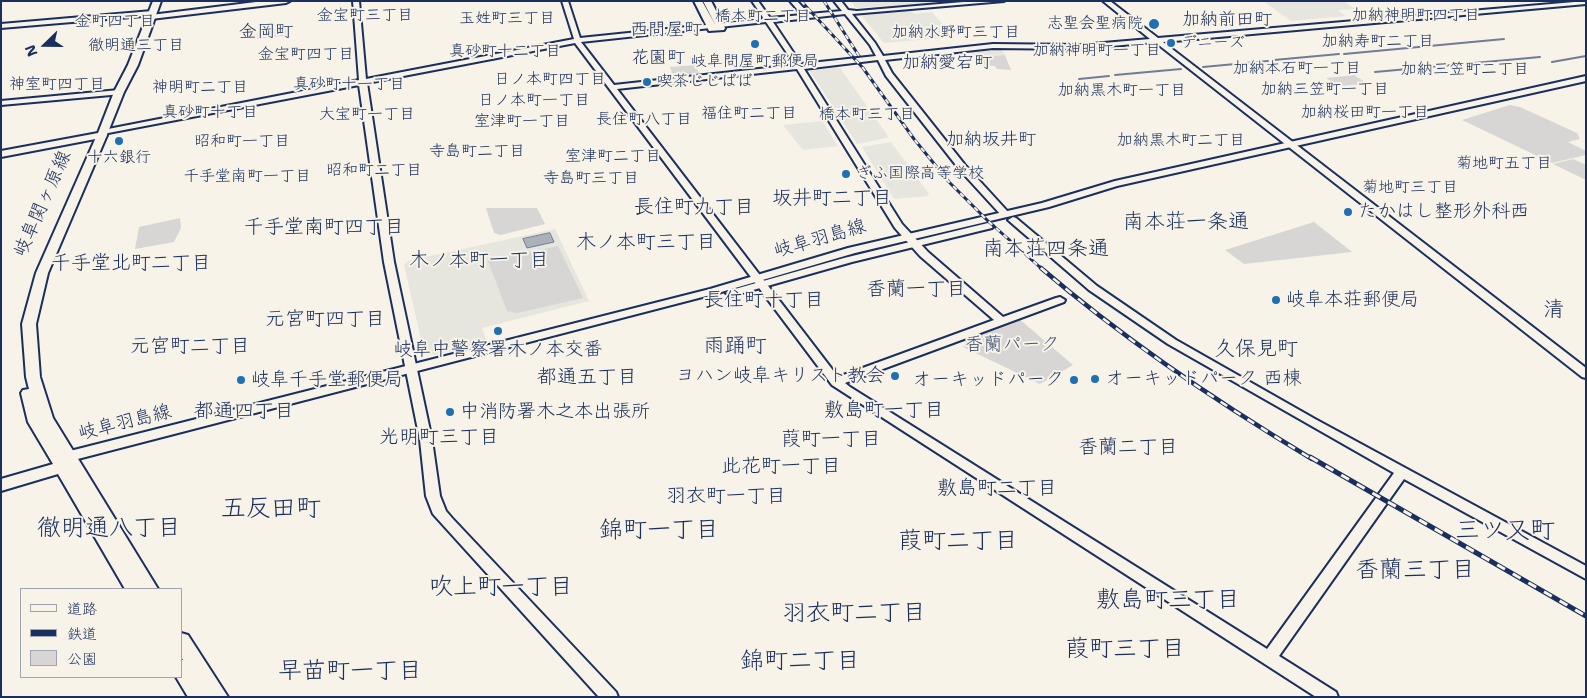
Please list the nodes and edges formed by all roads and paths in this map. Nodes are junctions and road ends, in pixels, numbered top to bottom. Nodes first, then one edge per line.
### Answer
1 (150, 1) edge
2 (157, 1) edge
3 (254, 1) edge
4 (286, 1) edge
5 (356, 1) edge
6 (565, 1) edge
7 (698, 1) edge
8 (707, 1) edge
9 (756, 1) edge
10 (793, 1) edge
11 (837, 1) edge
12 (844, 1) edge
13 (1001, 1) edge
14 (1106, 1) edge
15 (1586, 2) edge
16 (852, 14) junction
17 (148, 15) junction
18 (806, 16) junction
19 (769, 21) junction
20 (1, 26) edge
21 (715, 27) junction
22 (1, 30) edge
23 (1156, 40) junction
24 (578, 41) junction
25 (882, 59) junction
26 (800, 68) junction
27 (1586, 78) edge
28 (363, 82) junction
29 (1586, 82) edge
30 (612, 87) junction
31 (116, 92) junction
32 (1, 103) edge
33 (99, 132) junction
34 (1294, 147) junction
35 (1, 153) edge
36 (1009, 217) junction
37 (909, 240) junction
38 (759, 281) junction
39 (1060, 300) dead end
40 (1001, 321) junction
41 (411, 372) junction
42 (1586, 374) edge
43 (836, 382) junction
44 (66, 461) junction
45 (1402, 472) junction
46 (1, 477) edge
47 (1, 485) edge
48 (1586, 573) edge
49 (133, 588) edge
50 (148, 588) edge
51 (182, 643) edge
52 (1269, 658) junction
53 (182, 670) edge
54 (199, 697) edge
55 (218, 697) edge
56 (610, 697) edge
57 (1330, 697) edge

1 - 17 highway
2 - 17 highway
3 - 17 main road
4 - 17 main road
5 - 28 street
6 - 24 street
7 - 21 main road
8 - 21 main road
9 - 19 street
10 - 18 street
11 - 16 street
12 - 16 street
13 - 16 street
14 - 23 street
15 - 23 street
16 - 18 street
16 - 19 street
16 - 25 street
17 - 20 main road
17 - 22 main road
17 - 31 highway
18 - 19 street
19 - 21 street
19 - 26 street
21 - 24 street
23 - 25 street
23 - 34 street
24 - 28 street
24 - 30 street
25 - 26 street
25 - 36 street
26 - 30 street
26 - 37 street
27 - 34 main road, 岐阜羽島線
28 - 33 street
28 - 41 street
29 - 34 main road, 岐阜羽島線
30 - 38 street
31 - 32 street
31 - 33 highway
33 - 35 highway
33 - 35 highway
33 - 44 main road, 岐阜関ヶ原線
34 - 36 main road, 岐阜羽島線
34 - 42 street
36 - 37 main road, 岐阜羽島線
36 - 45 street
37 - 38 main road, 岐阜羽島線
37 - 40 street
38 - 41 main road, 岐阜羽島線
38 - 43 street
39 - 40 street
40 - 43 street
41 - 44 main road, 岐阜羽島線
41 - 56 street
43 - 52 street
44 - 46 main road
44 - 47 main road
44 - 49 main road
44 - 50 main road
45 - 48 street
45 - 52 street
51 - 55 main road
52 - 57 street
53 - 54 main road

